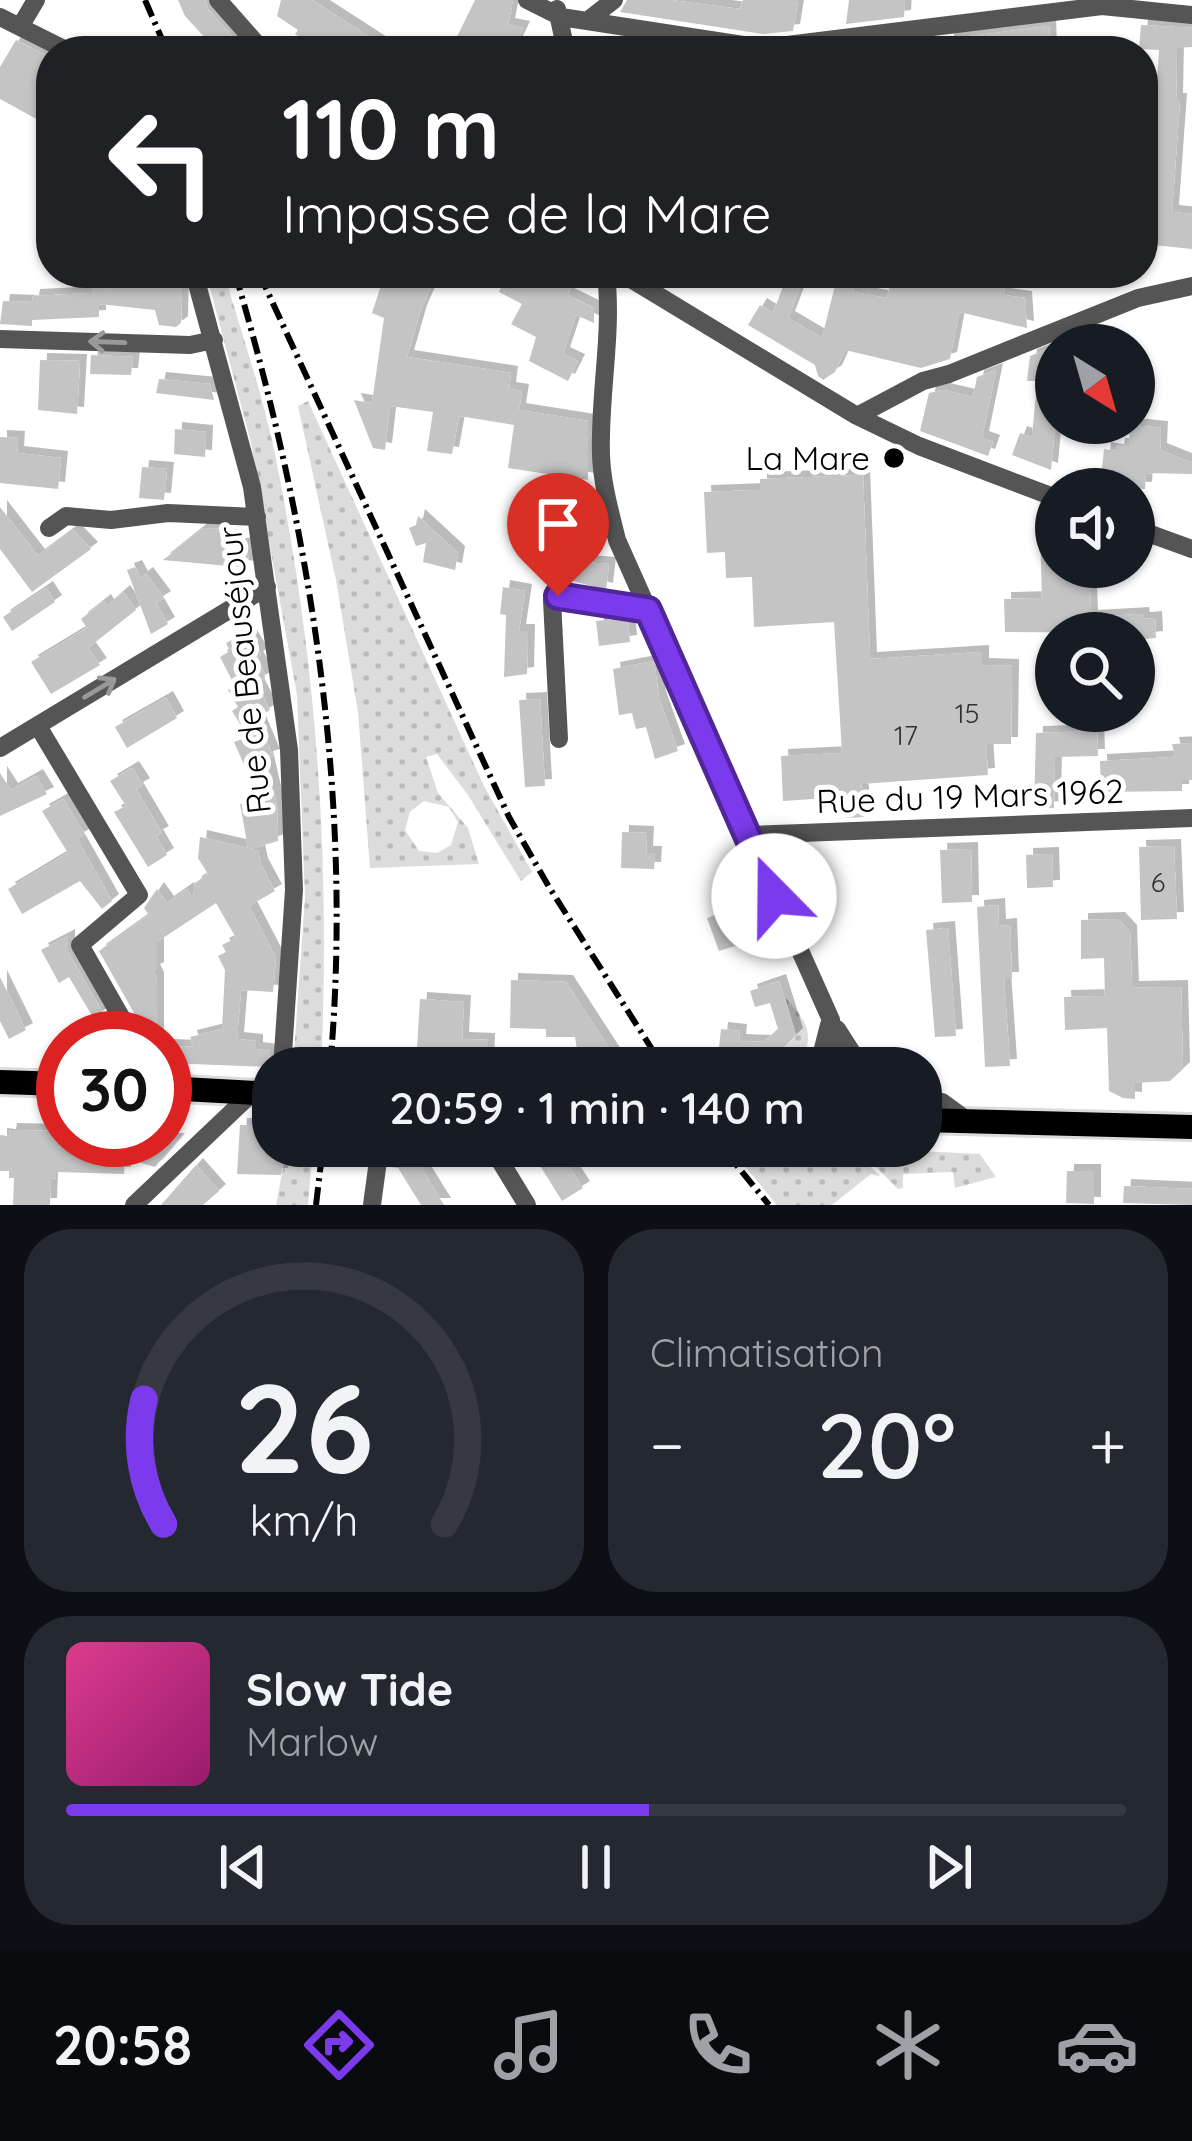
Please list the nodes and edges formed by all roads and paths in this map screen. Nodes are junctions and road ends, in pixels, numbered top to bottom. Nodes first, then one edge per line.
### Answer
1 (36, 0) edge
2 (218, 0) edge
3 (526, 0) edge
4 (614, 0) edge
5 (557, 9) edge
6 (1192, 15) edge
7 (0, 17) edge
8 (587, 21) junction
9 (20, 27) junction
10 (38, 36) edge
11 (250, 36) edge
12 (685, 36) edge
13 (860, 36) edge
14 (1192, 286) edge
15 (198, 288) edge
16 (608, 288) edge
17 (646, 288) edge
18 (0, 339) edge
19 (214, 340) junction
20 (857, 416) junction
21 (1035, 491) edge
22 (257, 517) junction
23 (50, 528) dead end
24 (1155, 535) edge
25 (1192, 549) edge
26 (267, 587) junction
27 (648, 610) junction
28 (38, 726) junction
29 (559, 739) dead end
30 (0, 748) edge
31 (1192, 818) edge
32 (749, 835) junction
33 (118, 1011) edge
34 (831, 1020) junction
35 (283, 1047) edge
36 (824, 1047) edge
37 (836, 1047) edge
38 (848, 1047) edge
39 (0, 1082) edge
40 (36, 1083) edge
41 (192, 1089) edge
42 (252, 1092) edge
43 (942, 1102) edge
44 (252, 1103) edge
45 (942, 1120) edge
46 (968, 1121) junction
47 (1192, 1126) edge
48 (377, 1167) edge
49 (503, 1167) edge
50 (134, 1205) edge
51 (372, 1205) edge
52 (527, 1205) edge

1 - 9 street
2 - 11 street
3 - 5 street
4 - 8 street
5 - 8 street
6 - 13 street
7 - 9 street
8 - 12 street
9 - 10 street
14 - 20 street
15 - 19 street, Rue de Beauséjour
16 - 27 street
17 - 20 street
19 -> 18 street
19 - 22 street, Rue de Beauséjour
20 - 21 street
22 - 23 street
22 - 26 street, Rue de Beauséjour
24 - 25 street
28 -> 26 street
26 - 35 street, Rue de Beauséjour
27 - 29 street
27 - 32 street
28 - 30 street
28 - 33 street
31 - 32 street, Rue du 19 Mars 1962
32 - 34 street
34 - 36 street
34 - 37 street
34 - 38 street
39 - 40 main road
41 - 42 main road
43 - 46 street
44 - 50 street
45 - 46 main road
46 - 47 main road
48 - 51 street
49 - 52 street

